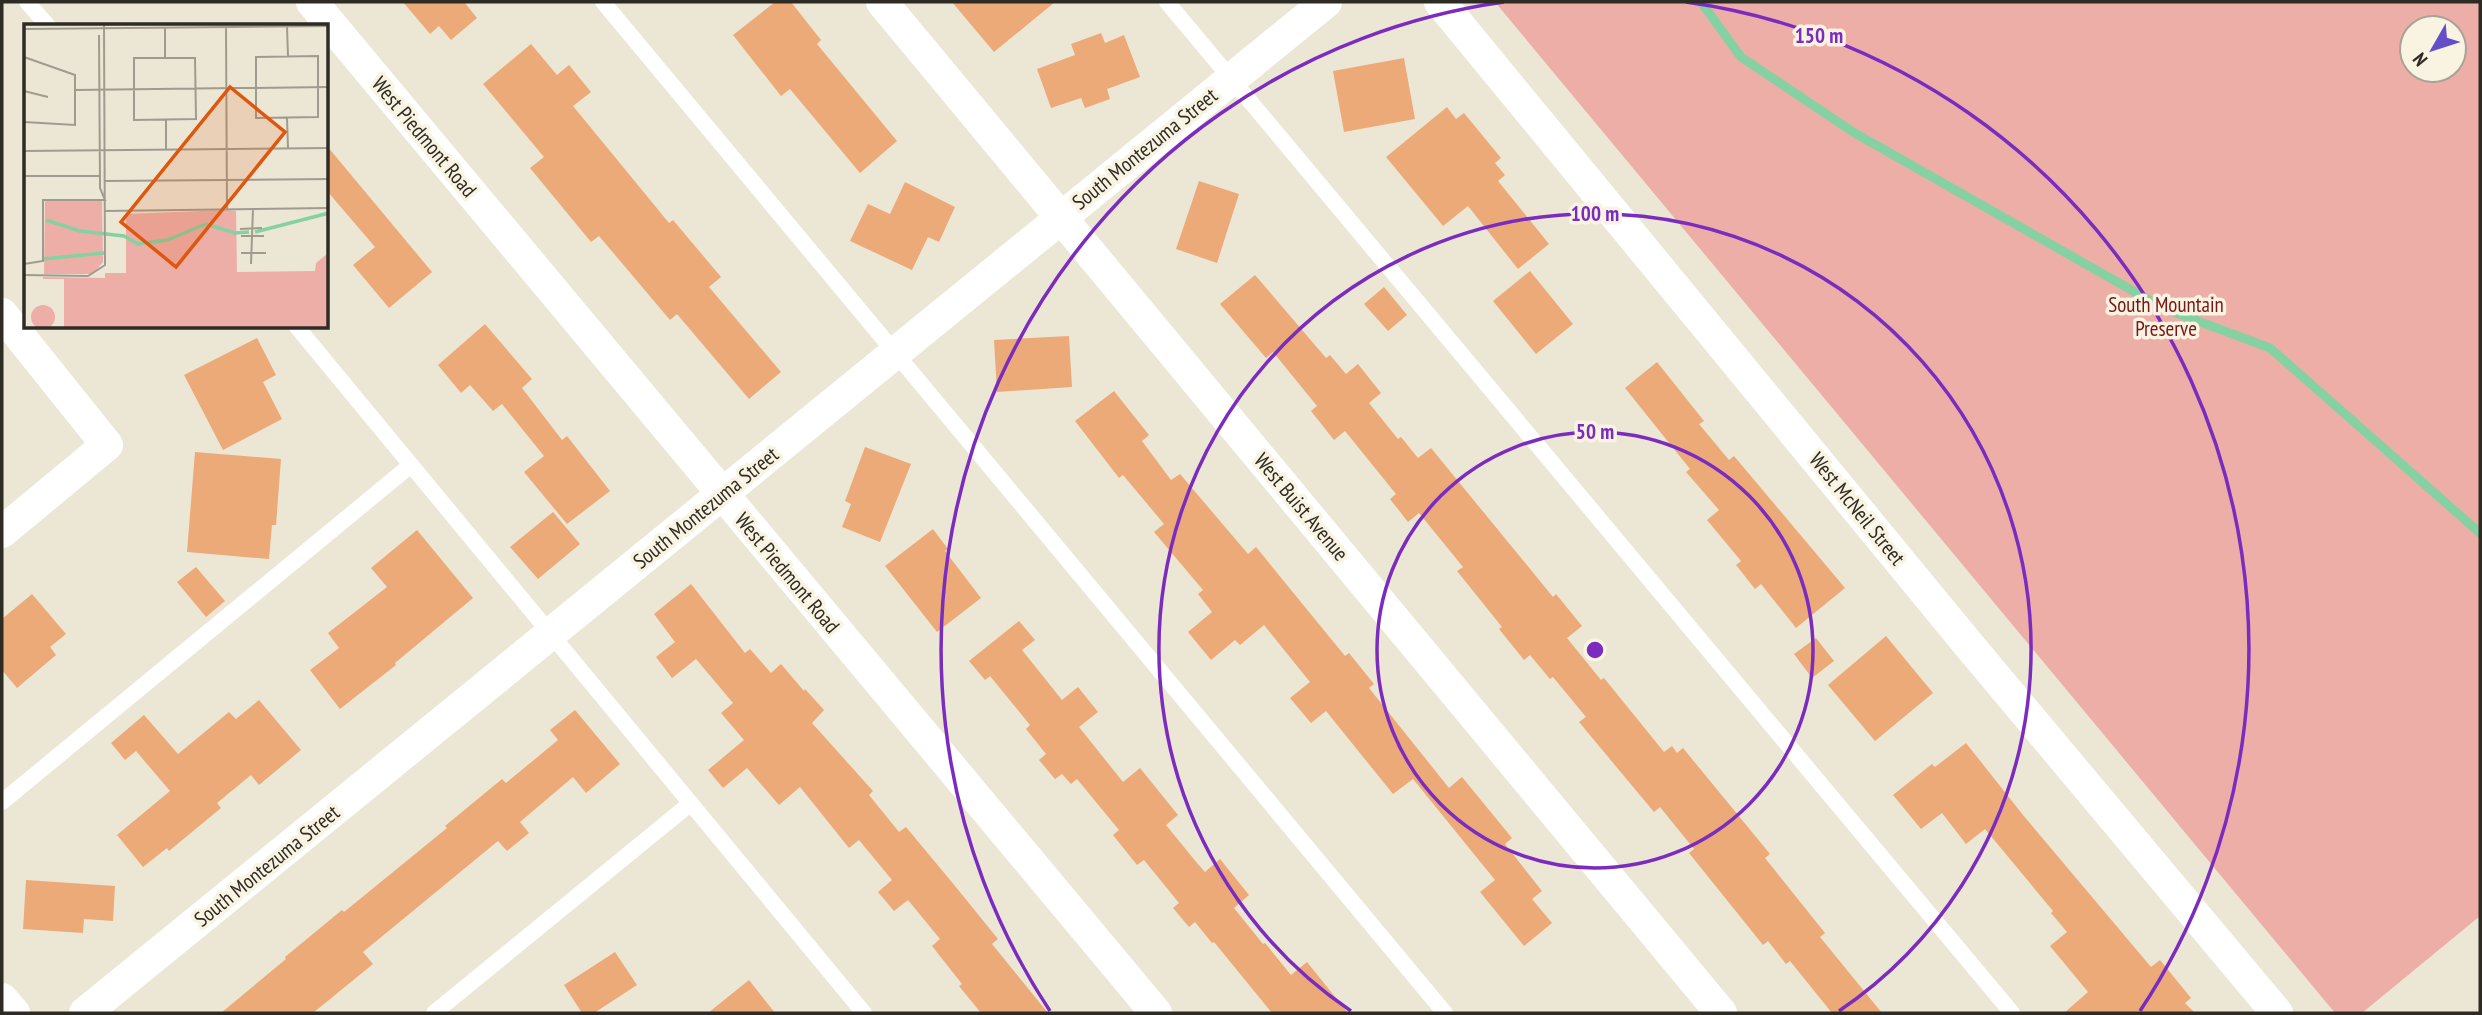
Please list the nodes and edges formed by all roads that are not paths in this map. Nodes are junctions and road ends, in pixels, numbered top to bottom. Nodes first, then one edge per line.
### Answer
1 (27, 2) edge
2 (312, 2) edge
3 (603, 2) edge
4 (881, 2) edge
5 (1167, 2) edge
6 (1326, 2) edge
7 (1440, 2) edge
8 (46, 24) edge
9 (1231, 79) junction
10 (1060, 218) junction
11 (2, 314) edge
12 (299, 329) edge
13 (895, 354) junction
14 (411, 465) junction
15 (722, 494) junction
16 (2, 531) edge
17 (551, 636) junction
18 (2, 802) edge
19 (691, 803) junction
20 (2, 999) edge
21 (14, 1013) edge
22 (85, 1013) edge
23 (434, 1013) edge
24 (864, 1013) edge
25 (1156, 1013) edge
26 (1445, 1013) edge
27 (1721, 1013) edge
28 (2012, 1013) edge
29 (2277, 1013) edge

1 - 8 lane
2 - 15 street, West Piedmont Road
3 - 13 lane
4 - 10 street, West Buist Avenue
5 - 9 lane
6 - 9 street, South Montezuma Street
7 - 29 street, West McNeil Street
9 - 10 street, South Montezuma Street
9 - 28 lane
10 - 13 street, South Montezuma Street
10 - 27 street, West Buist Avenue
11 - 16 street
12 - 14 lane
13 - 15 street, South Montezuma Street
13 - 26 lane
14 - 17 lane
14 - 18 lane
15 - 17 street, South Montezuma Street
15 - 25 street, West Piedmont Road
17 - 19 lane
17 - 22 street, South Montezuma Street
19 - 23 lane
19 - 24 lane
20 - 21 street

